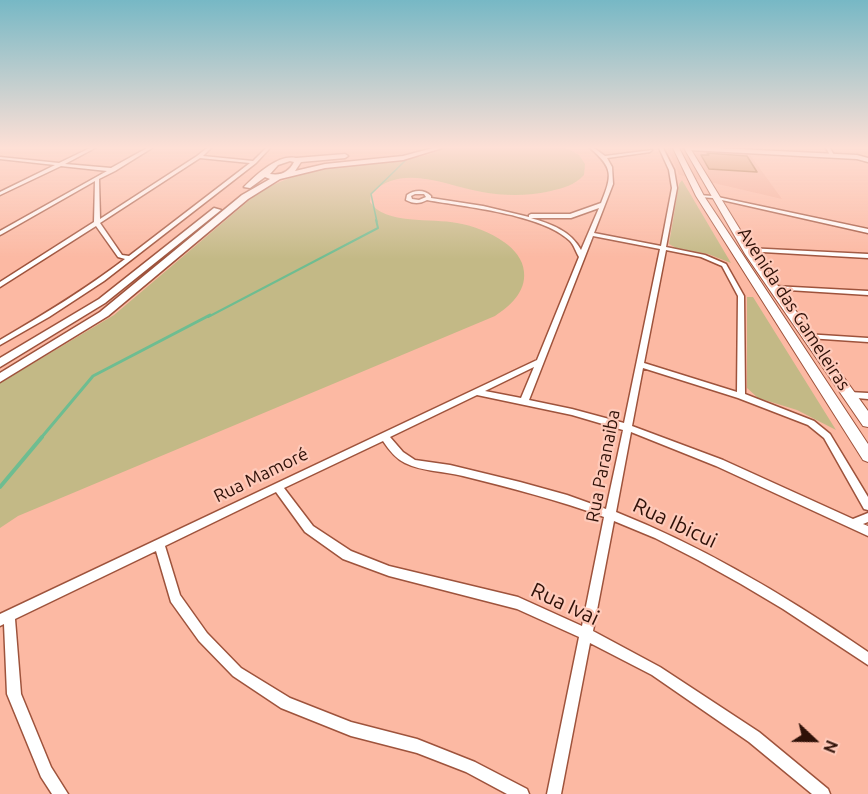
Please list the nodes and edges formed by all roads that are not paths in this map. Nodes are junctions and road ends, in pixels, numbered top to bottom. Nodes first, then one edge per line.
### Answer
1 (18, 185) edge
2 (86, 185) edge
3 (94, 185) edge
4 (156, 185) edge
5 (224, 185) edge
6 (251, 185) edge
7 (267, 185) edge
8 (611, 185) edge
9 (676, 185) edge
10 (695, 185) edge
11 (707, 185) edge
12 (0, 188) edge
13 (10, 189) junction
14 (92, 191) junction
15 (74, 192) junction
16 (0, 194) edge
17 (700, 196) junction
18 (713, 197) junction
19 (428, 199) dead end
20 (604, 204) junction
21 (96, 210) junction
22 (118, 210) junction
23 (537, 219) junction
24 (97, 224) junction
25 (102, 231) junction
26 (868, 231) edge
27 (0, 233) edge
28 (81, 234) junction
29 (592, 234) junction
30 (663, 249) junction
31 (747, 250) junction
32 (581, 256) junction
33 (868, 256) edge
34 (129, 258) junction
35 (0, 285) edge
36 (774, 288) junction
37 (868, 293) edge
38 (780, 322) junction
39 (808, 336) junction
40 (868, 340) edge
41 (0, 343) edge
42 (538, 362) junction
43 (0, 363) edge
44 (640, 364) junction
45 (0, 378) edge
46 (476, 392) junction
47 (849, 395) junction
48 (741, 396) junction
49 (868, 396) edge
50 (524, 401) junction
51 (868, 422) edge
52 (627, 428) junction
53 (384, 436) junction
54 (868, 456) edge
55 (278, 487) junction
56 (868, 506) edge
57 (610, 514) junction
58 (868, 517) edge
59 (852, 524) junction
60 (868, 531) edge
61 (159, 544) junction
62 (4, 618) edge
63 (586, 634) junction
64 (868, 659) edge
65 (61, 794) edge
66 (522, 794) edge
67 (554, 794) edge
68 (823, 794) edge

1 - 13 street
2 - 15 street
3 - 14 street
4 - 22 street
5 - 34 street
6 - 43 street
7 - 45 street
8 - 20 street
9 - 30 street, Rua Paranaiba
10 - 17 main road, Avenida das Gameleiras
11 - 18 main road, Avenida das Gameleiras
12 - 13 street
13 - 16 street
14 - 15 street
14 - 21 street
15 - 27 street
17 - 18 street
17 - 38 main road, Avenida das Gameleiras
18 - 26 street
18 - 31 main road, Avenida das Gameleiras
19 - 23 street
20 - 23 street
20 - 29 street
21 - 22 street
21 - 24 street
22 - 24 street
23 - 32 street
24 - 25 street
24 - 28 street
25 - 28 street
25 - 34 street
28 - 35 street
29 - 30 street
29 - 32 street
30 - 44 street, Rua Paranaiba
30 - 48 street
31 - 33 street
31 - 36 main road, Avenida das Gameleiras
32 - 42 street
34 - 41 street
36 - 37 street
36 - 39 main road, Avenida das Gameleiras
38 - 39 main road
38 - 54 main road, Avenida das Gameleiras
39 - 40 street
39 - 47 main road, Avenida das Gameleiras
42 - 46 street, Rua Mamoré
42 - 50 street
44 - 48 street
44 - 52 street, Rua Paranaiba
46 - 50 street
46 - 53 street, Rua Mamoré
47 - 49 street
47 - 51 main road, Avenida das Gameleiras
48 - 56 street
50 - 52 street
52 - 57 street, Rua Paranaiba
52 - 59 street
53 - 55 street, Rua Mamoré
53 - 57 street, Rua Ibicui
55 - 61 street, Rua Mamoré
55 - 63 street, Rua Ivai
57 - 63 street, Rua Paranaiba
57 - 64 street, Rua Ibicui
58 - 59 street
59 - 60 street
61 - 62 street, Rua Mamoré
61 - 66 street
62 - 65 street
63 - 67 street, Rua Paranaiba
63 - 68 street, Rua Ivai

